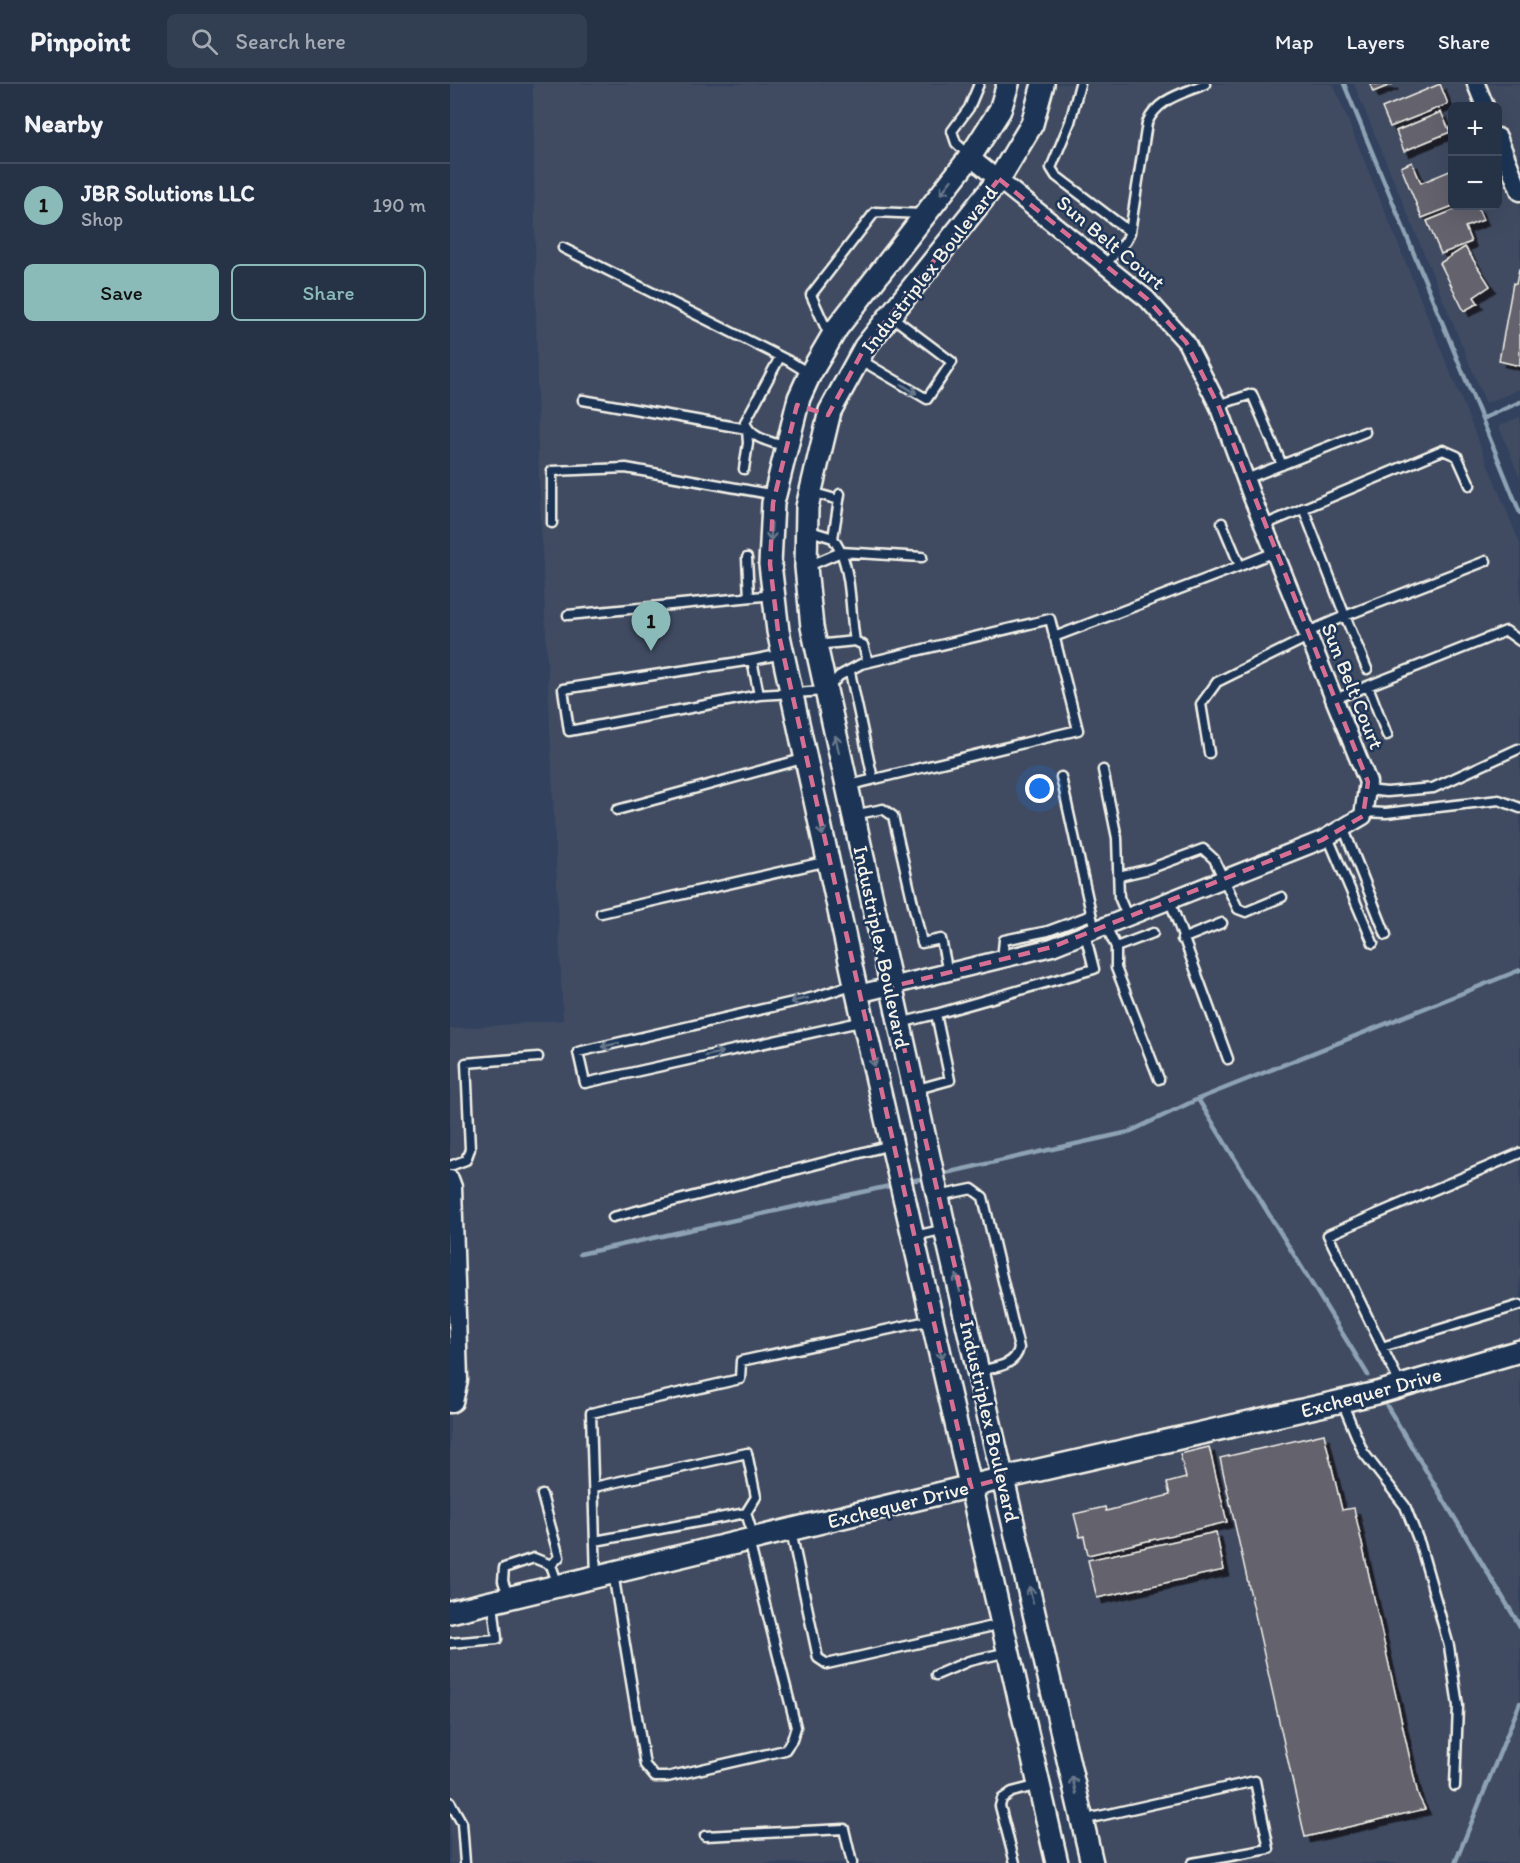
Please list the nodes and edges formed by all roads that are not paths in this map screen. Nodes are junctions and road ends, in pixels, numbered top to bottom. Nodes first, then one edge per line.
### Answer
1 (979, 84) edge
2 (1008, 84) edge
3 (1043, 84) edge
4 (1080, 84) edge
5 (1205, 84) edge
6 (1476, 84) edge
7 (1483, 102) edge
8 (1502, 149) edge
9 (970, 157) junction
10 (999, 179) junction
11 (1520, 192) edge
12 (926, 214) junction
13 (1130, 232) junction
14 (563, 248) dead end
15 (1104, 266) junction
16 (890, 315) junction
17 (830, 338) junction
18 (780, 357) junction
19 (859, 358) junction
20 (810, 374) junction
21 (583, 399) dead end
22 (797, 405) junction
23 (1218, 405) junction
24 (829, 416) junction
25 (747, 429) junction
26 (1365, 432) dead end
27 (787, 447) junction
28 (1282, 465) junction
29 (744, 469) dead end
30 (1246, 479) junction
31 (1470, 485) dead end
32 (810, 492) junction
33 (775, 495) junction
34 (1303, 508) junction
35 (552, 523) dead end
36 (1222, 523) dead end
37 (1264, 525) junction
38 (806, 530) junction
39 (833, 538) junction
40 (841, 552) junction
41 (1275, 552) junction
42 (922, 557) dead end
43 (747, 558) dead end
44 (1486, 561) dead end
45 (1240, 566) junction
46 (806, 567) junction
47 (774, 595) junction
48 (749, 597) junction
49 (568, 615) dead end
50 (1345, 616) junction
51 (1309, 634) junction
52 (1054, 637) junction
53 (855, 641) junction
54 (1520, 641) edge
55 (816, 645) junction
56 (783, 654) junction
57 (752, 660) junction
58 (868, 662) junction
59 (1367, 669) dead end
60 (850, 672) junction
61 (1368, 686) junction
62 (791, 691) junction
63 (826, 691) junction
64 (759, 695) junction
65 (1335, 699) junction
66 (1387, 735) dead end
67 (1518, 749) dead end
68 (1209, 753) dead end
69 (806, 758) junction
70 (1103, 770) dead end
71 (1061, 777) dead end
72 (873, 779) junction
73 (846, 786) junction
74 (1366, 790) junction
75 (1520, 808) edge
76 (617, 810) dead end
77 (1363, 812) junction
78 (853, 815) junction
79 (1343, 827) junction
80 (1328, 837) junction
81 (829, 861) junction
82 (1119, 876) junction
83 (1223, 880) junction
84 (1282, 897) dead end
85 (1170, 901) junction
86 (601, 913) dead end
87 (1128, 918) junction
88 (1222, 923) dead end
89 (1094, 926) junction
90 (1152, 933) dead end
91 (1386, 935) dead end
92 (1182, 939) junction
93 (1373, 943) dead end
94 (1116, 947) junction
95 (948, 973) junction
96 (890, 987) junction
97 (857, 989) junction
98 (936, 1014) junction
99 (864, 1021) junction
100 (898, 1024) junction
101 (538, 1056) dead end
102 (1228, 1059) dead end
103 (1159, 1079) dead end
104 (913, 1090) junction
105 (893, 1144) junction
106 (1520, 1153) edge
107 (450, 1166) edge
108 (450, 1179) edge
109 (938, 1197) junction
110 (613, 1217) dead end
111 (945, 1229) junction
112 (914, 1236) junction
113 (1520, 1305) edge
114 (933, 1320) junction
115 (1382, 1347) junction
116 (1520, 1351) edge
117 (979, 1372) junction
118 (1401, 1386) junction
119 (1342, 1401) junction
120 (452, 1403) edge
121 (1004, 1478) junction
122 (594, 1487) junction
123 (971, 1487) junction
124 (542, 1495) dead end
125 (746, 1513) junction
126 (791, 1530) junction
127 (596, 1540) junction
128 (752, 1540) junction
129 (551, 1565) junction
130 (605, 1575) junction
131 (558, 1586) junction
132 (501, 1600) junction
133 (450, 1612) edge
134 (1002, 1624) junction
135 (450, 1643) edge
136 (1009, 1652) junction
137 (936, 1675) dead end
138 (1039, 1785) junction
139 (1455, 1786) dead end
140 (450, 1802) edge
141 (1082, 1820) junction
142 (705, 1836) dead end
143 (465, 1863) edge
144 (852, 1863) edge
145 (1015, 1863) edge
146 (1057, 1863) edge
147 (1092, 1863) edge
148 (1192, 1863) edge

1 - 9 lane
2 - 9 street, Industriplex Boulevard
3 - 10 street, Industriplex Boulevard
4 - 13 lane
5 - 13 lane
6 - 7 street
8 - 11 street
9 - 10 street, Sun Belt Court
9 -> 12 street, Industriplex Boulevard
10 - 15 street, Sun Belt Court
10 - 16 street, Industriplex Boulevard
12 - 17 street, Industriplex Boulevard
12 - 17 lane
13 - 15 lane
14 - 18 lane
15 - 23 street, Sun Belt Court
16 - 19 street, Industriplex Boulevard
19 -> 16 lane
17 - 20 street, Industriplex Boulevard
18 - 20 lane
18 - 25 lane
19 - 24 street, Industriplex Boulevard
20 - 22 street, Industriplex Boulevard
21 - 25 lane
22 - 24 street
22 - 27 street, Industriplex Boulevard
23 - 28 lane
23 - 30 street, Sun Belt Court
24 - 32 street, Industriplex Boulevard
25 - 27 lane
25 - 29 lane
26 - 28 lane
27 - 33 street, Industriplex Boulevard
28 - 30 lane
30 - 37 street, Sun Belt Court
31 - 34 lane
32 - 38 street, Industriplex Boulevard
32 - 39 lane
33 - 35 lane
33 -> 47 street, Industriplex Boulevard
34 - 37 lane
34 - 50 lane
36 - 45 lane
37 - 41 street, Sun Belt Court
38 - 39 lane
38 - 46 street, Industriplex Boulevard
39 - 40 lane
40 - 42 lane
40 - 46 lane
40 - 53 lane
41 - 45 lane
41 - 51 street, Sun Belt Court
43 - 48 lane
44 - 50 lane
45 - 52 lane
46 - 55 street, Industriplex Boulevard
47 - 48 lane
47 - 56 street, Industriplex Boulevard
48 - 49 lane
50 - 51 lane
50 - 59 lane
51 - 65 street, Sun Belt Court
51 - 68 lane
52 - 58 lane
52 - 72 lane
53 - 55 lane
53 - 58 lane
54 - 61 lane
55 - 63 street, Industriplex Boulevard
56 - 57 lane
56 - 62 street, Industriplex Boulevard
57 - 64 lane
57 - 64 lane
58 - 60 lane
60 - 63 lane
60 - 72 lane
61 - 65 lane
61 - 66 lane
62 - 63 lane
62 - 64 lane
62 - 69 street, Industriplex Boulevard
73 -> 63 street, Industriplex Boulevard
65 - 74 street, Sun Belt Court
67 - 74 lane
69 - 76 lane
69 -> 81 street, Industriplex Boulevard
70 - 82 lane
71 - 89 lane
72 - 73 lane
73 - 78 street, Industriplex Boulevard
74 - 77 street, Sun Belt Court
75 - 77 lane
77 - 79 street
78 - 95 lane
78 - 96 street, Industriplex Boulevard
79 - 80 street
79 - 91 lane
80 - 83 street
80 - 93 lane
81 - 86 lane
81 - 97 street, Industriplex Boulevard
82 - 83 lane
82 - 87 lane
83 - 84 lane
83 - 85 street
85 - 87 street
85 - 92 lane
87 - 89 street
88 - 92 lane
89 - 94 lane
89 - 95 street
89 - 98 lane
90 - 94 lane
92 - 102 lane
94 - 103 lane
95 - 96 street
96 - 97 street
96 - 100 street, Industriplex Boulevard
97 - 99 street, Industriplex Boulevard
97 -> 99 lane
98 - 100 lane
98 - 104 lane
99 -> 105 street, Industriplex Boulevard
100 - 104 street, Industriplex Boulevard
101 - 107 lane
104 - 109 street, Industriplex Boulevard
105 - 110 lane
105 - 112 street, Industriplex Boulevard
106 - 115 lane
108 - 120 street
109 - 111 street, Industriplex Boulevard
109 - 117 lane
111 - 112 lane
117 -> 111 street, Industriplex Boulevard
112 - 114 street, Industriplex Boulevard
113 - 115 lane
114 - 122 lane
114 -> 123 street, Industriplex Boulevard
115 - 118 lane
116 - 118 street, Exchequer Drive
117 - 121 street, Industriplex Boulevard
118 - 119 street, Exchequer Drive
119 - 121 street, Exchequer Drive
119 - 139 lane
121 - 123 street, Exchequer Drive
141 -> 121 street, Industriplex Boulevard
122 - 125 lane
122 - 127 lane
123 - 126 street, Exchequer Drive
123 - 134 street, Industriplex Boulevard
124 - 129 lane
125 - 127 lane
125 - 128 lane
126 - 128 street, Exchequer Drive
126 - 134 lane
127 - 130 lane
128 - 130 street, Exchequer Drive
128 - 130 lane
129 - 131 lane
129 - 132 lane
130 - 131 street, Exchequer Drive
131 - 132 street, Exchequer Drive
132 - 133 street, Exchequer Drive
132 - 135 lane
134 - 136 street, Industriplex Boulevard
136 - 137 lane
136 - 138 street, Industriplex Boulevard
138 - 145 lane
138 - 146 street, Industriplex Boulevard
140 - 143 lane
141 - 147 street, Industriplex Boulevard
141 - 148 lane
142 - 144 lane

